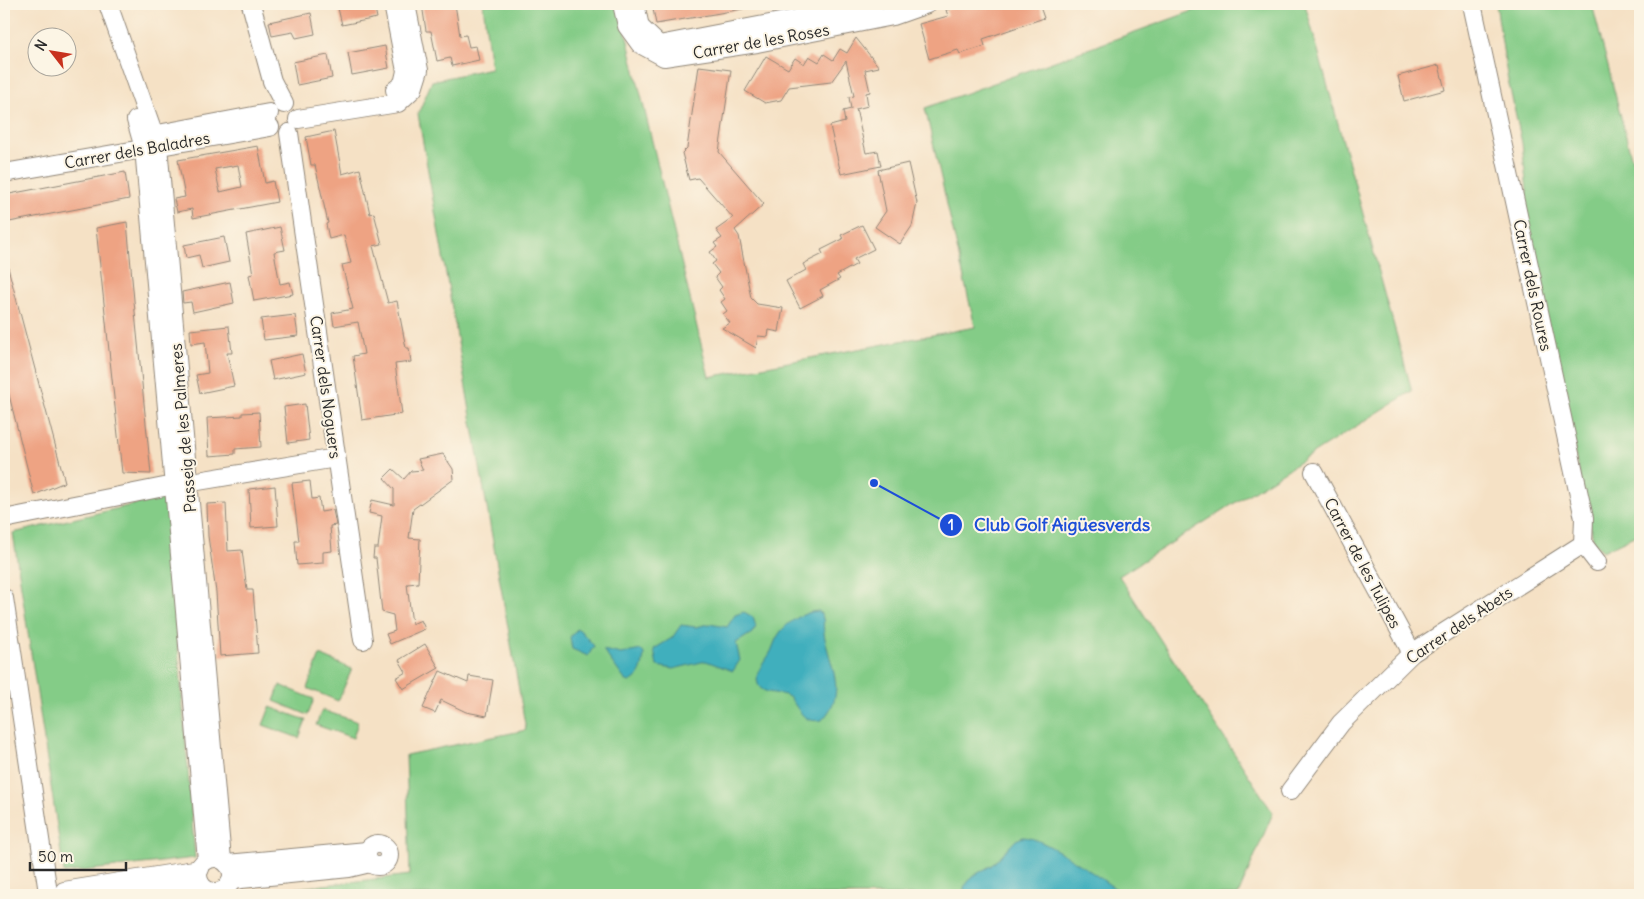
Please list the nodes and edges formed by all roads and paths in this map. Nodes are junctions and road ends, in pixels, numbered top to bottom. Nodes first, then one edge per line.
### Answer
1 (96, 4) edge
2 (108, 4) edge
3 (252, 4) edge
4 (393, 4) edge
5 (406, 4) edge
6 (622, 4) edge
7 (635, 4) edge
8 (875, 4) edge
9 (927, 4) edge
10 (1472, 4) edge
11 (408, 87) junction
12 (282, 116) junction
13 (149, 141) junction
14 (4, 163) edge
15 (4, 173) edge
16 (336, 458) junction
17 (1314, 472) dead end
18 (181, 485) junction
19 (4, 519) edge
20 (1583, 544) junction
21 (1597, 562) dead end
22 (4, 598) edge
23 (363, 640) dead end
24 (1412, 653) junction
25 (1290, 791) dead end
26 (369, 857) dead end
27 (214, 869) junction
28 (44, 891) edge
29 (65, 893) edge
30 (110, 895) edge

1 - 13 street, Passeig de les Palmeres
2 - 13 street, Passeig de les Palmeres
3 - 12 street, Carrer dels Noguers
4 - 11 street
5 - 11 street
6 - 9 street, Carrer de les Roses
7 - 8 street, Carrer de les Roses
10 - 20 street, Carrer dels Roures
11 - 12 street, Carrer dels Baladres
12 - 13 street, Carrer dels Baladres
12 - 16 street, Carrer dels Noguers
13 - 14 street, Carrer dels Baladres
13 - 15 street, Carrer dels Baladres
13 - 18 street, Passeig de les Palmeres
16 - 18 street
16 - 23 street, Carrer dels Noguers
17 - 24 street, Carrer de les Tulipes
18 - 19 street
18 - 27 street, Passeig de les Palmeres
20 - 21 street
20 - 24 street, Carrer dels Abets
22 - 28 street
24 - 25 street, Carrer dels Abets
26 - 27 street
27 - 29 street
27 - 30 street
28 - 29 street

